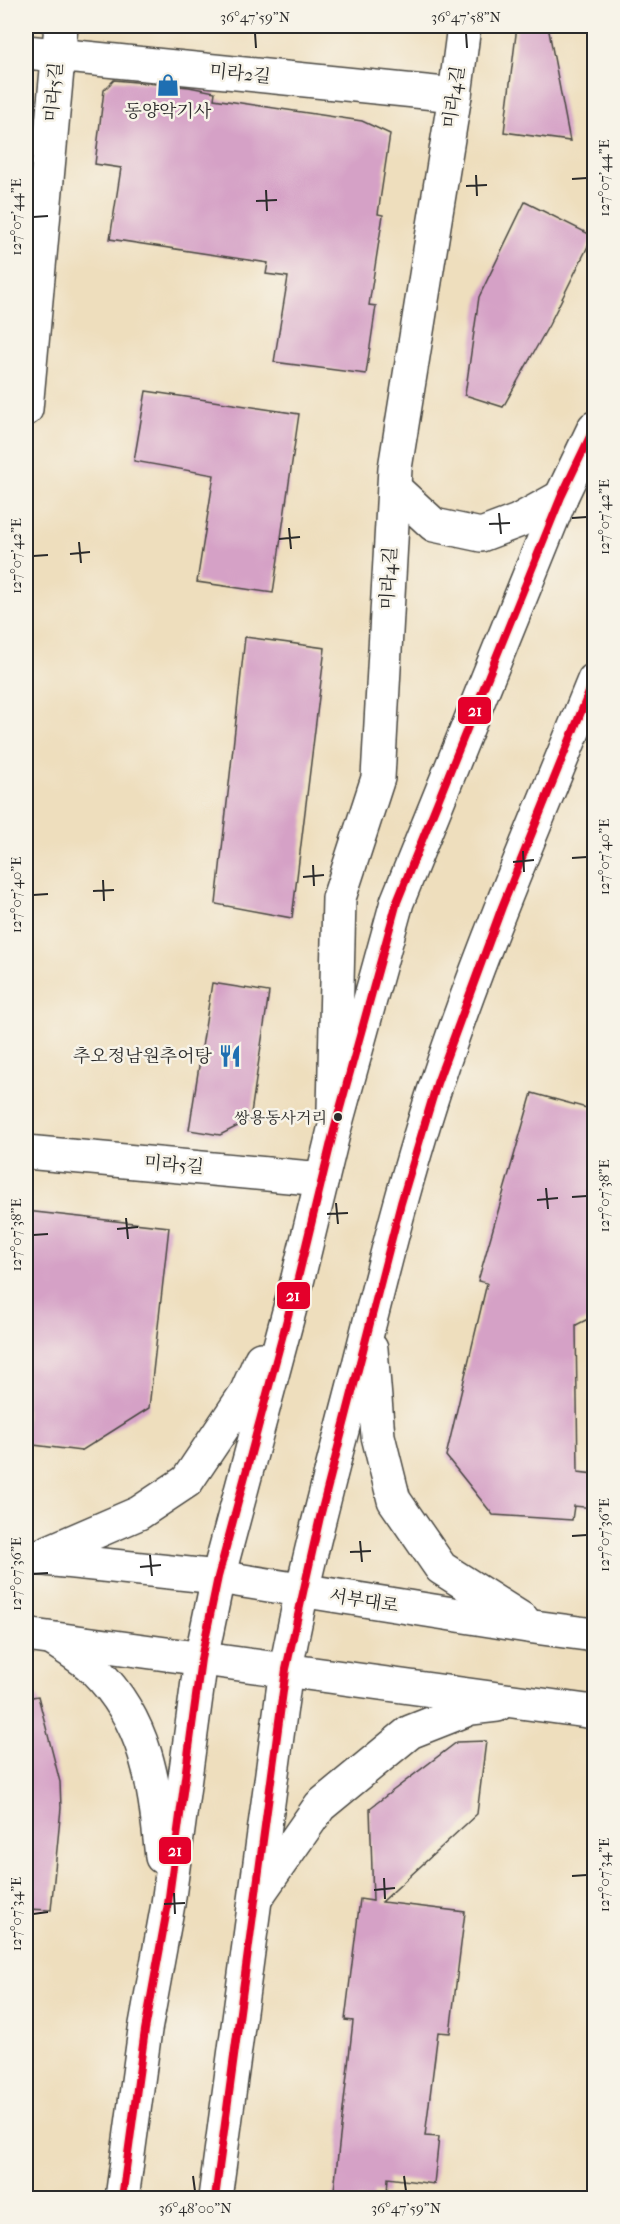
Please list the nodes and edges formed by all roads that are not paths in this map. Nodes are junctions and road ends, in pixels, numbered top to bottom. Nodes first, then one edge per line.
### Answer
1 (464, 26) edge
2 (48, 44) edge
3 (455, 95) junction
4 (26, 409) edge
5 (594, 429) edge
6 (394, 488) junction
7 (561, 497) junction
8 (594, 680) edge
9 (334, 1130) junction
10 (26, 1152) edge
11 (322, 1179) junction
12 (298, 1278) junction
13 (369, 1324) junction
14 (31, 1557) edge
15 (219, 1578) junction
16 (301, 1591) junction
17 (534, 1628) junction
18 (594, 1635) edge
19 (39, 1637) edge
20 (201, 1659) junction
21 (286, 1669) junction
22 (524, 1702) junction
23 (594, 1712) edge
24 (255, 1900) junction
25 (168, 1904) junction
26 (122, 2199) edge
27 (214, 2199) edge

1 - 3 main road, 미라4길
2 - 3 main road, 미라2길
2 - 4 main road, 미라5길
3 - 6 main road, 미라4길
5 - 7 main road
6 - 7 main road
6 - 9 main road, 미라4길
7 - 9 main road
8 - 13 main road
9 - 11 main road
10 - 11 main road, 미라5길
11 - 12 main road
12 - 14 main road
12 - 15 main road
13 - 16 main road
13 - 17 main road
14 - 15 main road, 서부대로
15 - 16 main road, 서부대로
15 - 20 main road
16 - 17 main road, 서부대로
16 - 21 main road
17 - 18 main road, 서부대로
19 - 20 main road
19 - 25 main road
20 - 21 main road
20 - 25 main road
21 - 22 main road
21 - 24 main road
22 - 23 main road
22 - 24 main road
24 - 27 main road
25 - 26 main road

